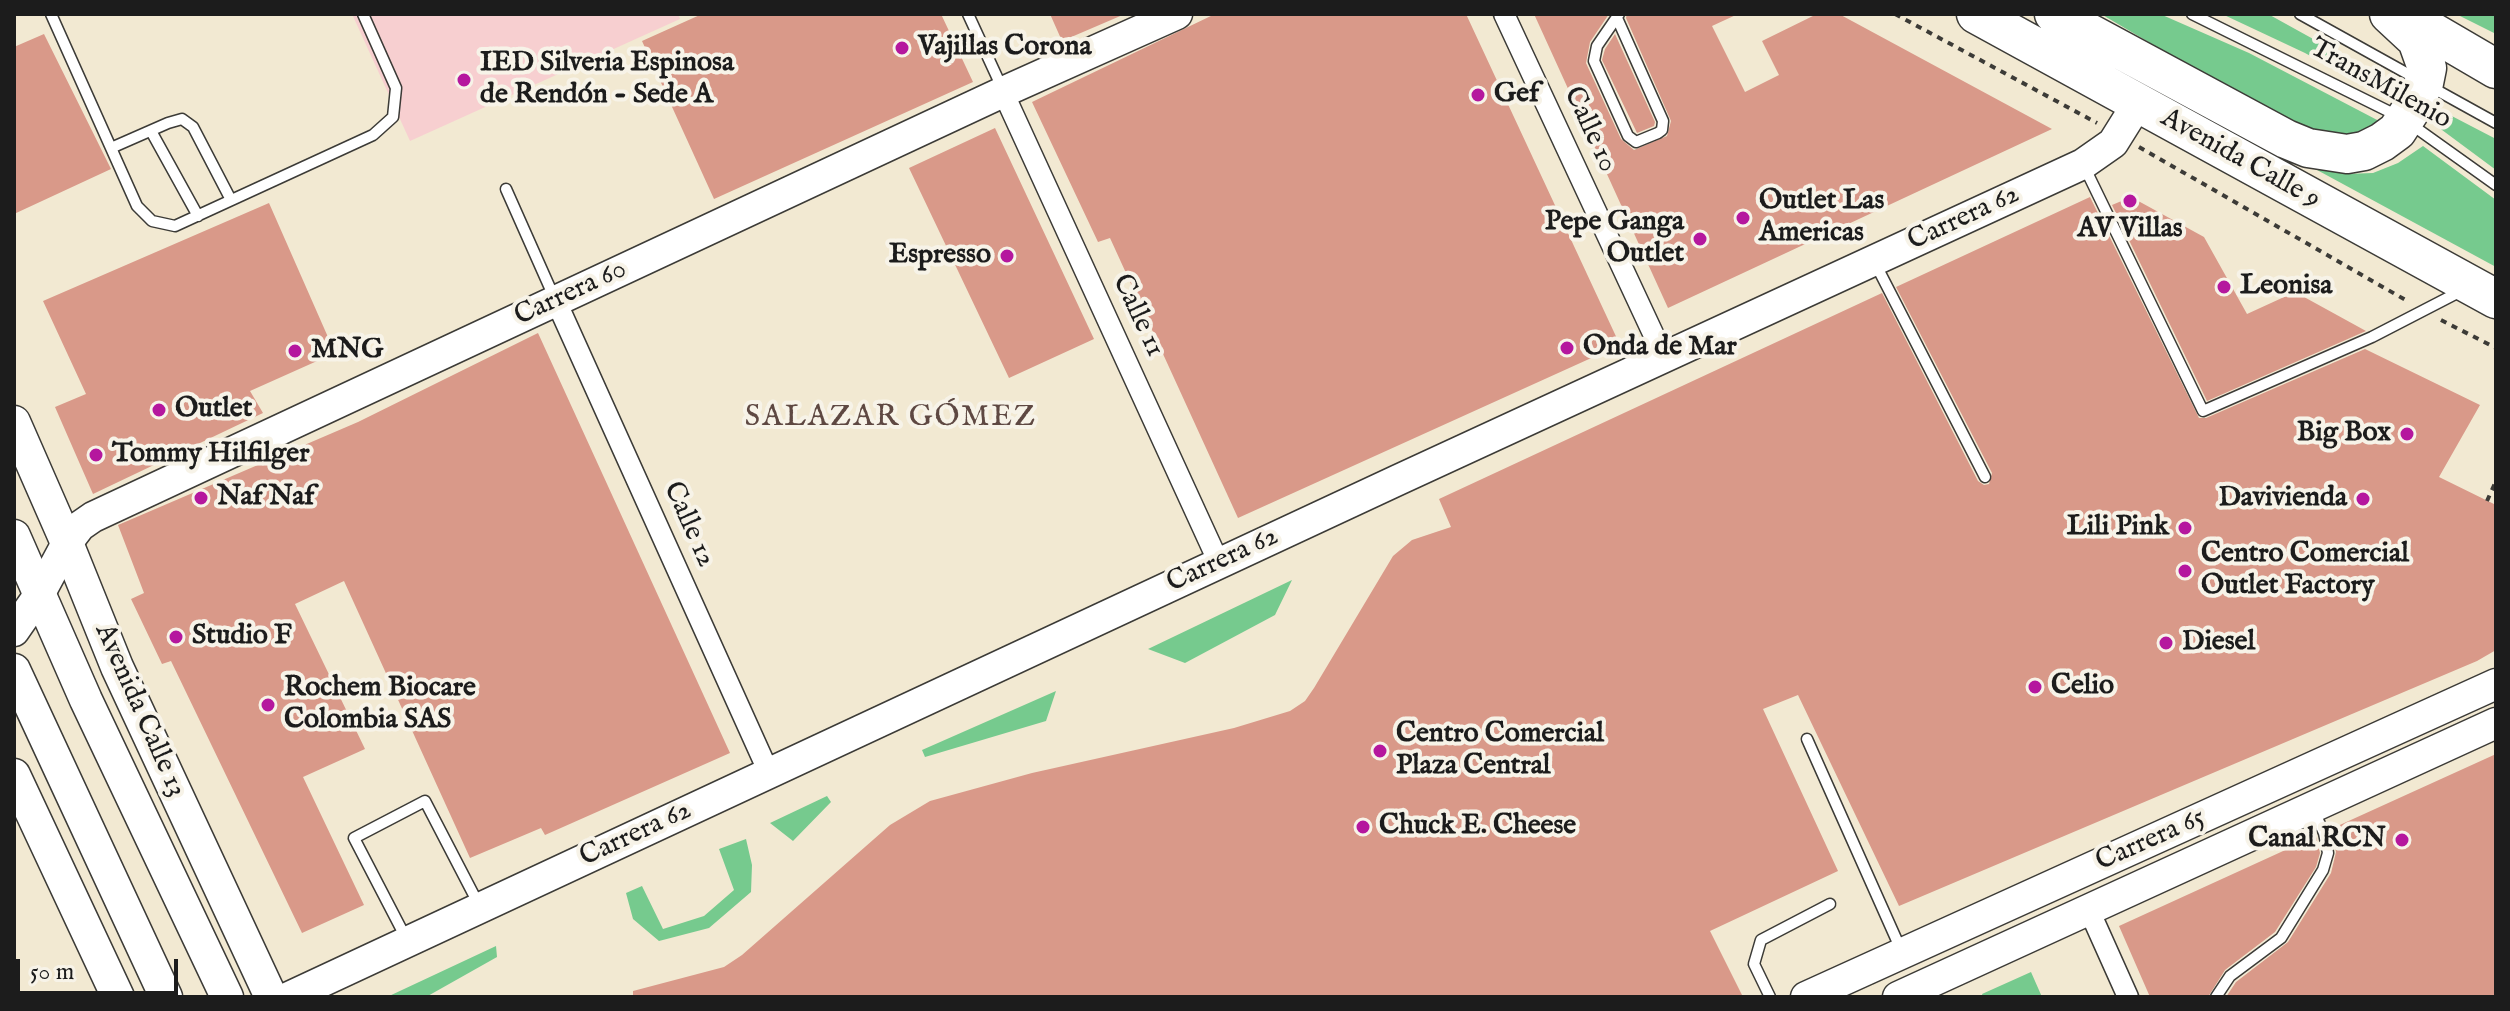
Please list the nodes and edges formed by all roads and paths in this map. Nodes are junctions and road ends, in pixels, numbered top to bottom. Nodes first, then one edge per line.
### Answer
1 (51, 14) edge
2 (363, 14) edge
3 (968, 14) edge
4 (1177, 14) edge
5 (1504, 14) edge
6 (1895, 14) edge
7 (2054, 14) edge
8 (2192, 14) edge
9 (2300, 14) edge
10 (2389, 14) edge
11 (1618, 16) edge
12 (1977, 16) edge
13 (2413, 20) edge
14 (2496, 56) edge
15 (2496, 69) edge
16 (2424, 83) junction
17 (1003, 92) junction
18 (2138, 103) junction
19 (2086, 118) dead end
20 (2405, 120) junction
21 (2496, 123) edge
22 (151, 131) junction
23 (111, 148) junction
24 (2158, 158) dead end
25 (2083, 164) junction
26 (2496, 185) edge
27 (506, 189) dead end
28 (231, 200) junction
29 (198, 216) junction
30 (1874, 261) junction
31 (2484, 292) edge
32 (556, 301) junction
33 (2424, 311) junction
34 (2496, 348) edge
35 (1664, 357) junction
36 (14, 422) edge
37 (1985, 477) dead end
38 (2496, 481) edge
39 (2487, 501) dead end
40 (14, 536) edge
41 (67, 543) junction
42 (1219, 563) junction
43 (39, 595) junction
44 (14, 631) edge
45 (14, 670) edge
46 (2496, 684) edge
47 (2496, 723) edge
48 (1807, 739) dead end
49 (769, 773) junction
50 (14, 775) edge
51 (2312, 807) junction
52 (1830, 904) dead end
53 (480, 908) junction
54 (2089, 910) junction
55 (196, 931) junction
56 (408, 942) junction
57 (142, 946) junction
58 (1903, 954) junction
59 (275, 992) edge
60 (118, 997) edge
61 (136, 997) edge
62 (166, 997) edge
63 (227, 997) edge
64 (1770, 997) edge
65 (1806, 997) edge
66 (1898, 997) edge
67 (2128, 997) edge
68 (2216, 997) edge

1 - 23 lane
2 - 28 lane
3 - 17 lane
4 - 17 street, Carrera 60
5 - 35 street, Calle 10
6 - 19 path
7 - 20 highway
8 - 20 lane, TransMilenio
9 - 16 lane, TransMilenio
10 - 16 highway
11 - 11 lane
12 - 18 highway, Avenida Calle 9
13 - 14 highway
13 - 15 highway
16 - 20 highway
16 - 21 lane, TransMilenio
17 - 32 street, Carrera 60
17 - 42 street, Calle 11
18 - 25 street, Carrera 62
18 - 31 highway, Avenida Calle 9
20 - 26 lane, TransMilenio
22 - 23 lane
22 - 28 lane
22 - 29 lane
23 - 29 lane
24 - 33 path
25 - 30 street, Carrera 62
25 - 33 lane
27 - 32 lane
28 - 29 lane
30 - 35 street, Carrera 62
30 - 37 lane
31 - 33 lane
32 - 41 street, Carrera 60
32 - 49 street, Calle 12
33 - 34 path
35 - 42 street, Carrera 62
36 - 41 main road, Avenida Calle 13
38 - 39 path
40 - 43 main road, Avenida Calle 13
41 - 43 street, Carrera 60
41 - 59 main road, Avenida Calle 13
42 - 49 street, Carrera 62
43 - 44 street, Carrera 60
43 - 55 main road, Avenida Calle 13
45 - 57 main road
46 - 58 street, Carrera 65
47 - 51 street, Carrera 65
48 - 58 lane
49 - 53 street, Carrera 62
50 - 60 main road
51 - 54 street, Carrera 65
51 - 68 lane
52 - 64 lane
53 - 56 street, Carrera 62
53 - 56 lane
54 - 66 street, Carrera 65
54 - 67 street
55 - 59 main road
55 - 63 main road, Avenida Calle 13
56 - 59 street, Carrera 62
57 - 61 main road
57 - 62 main road
58 - 65 street, Carrera 65

